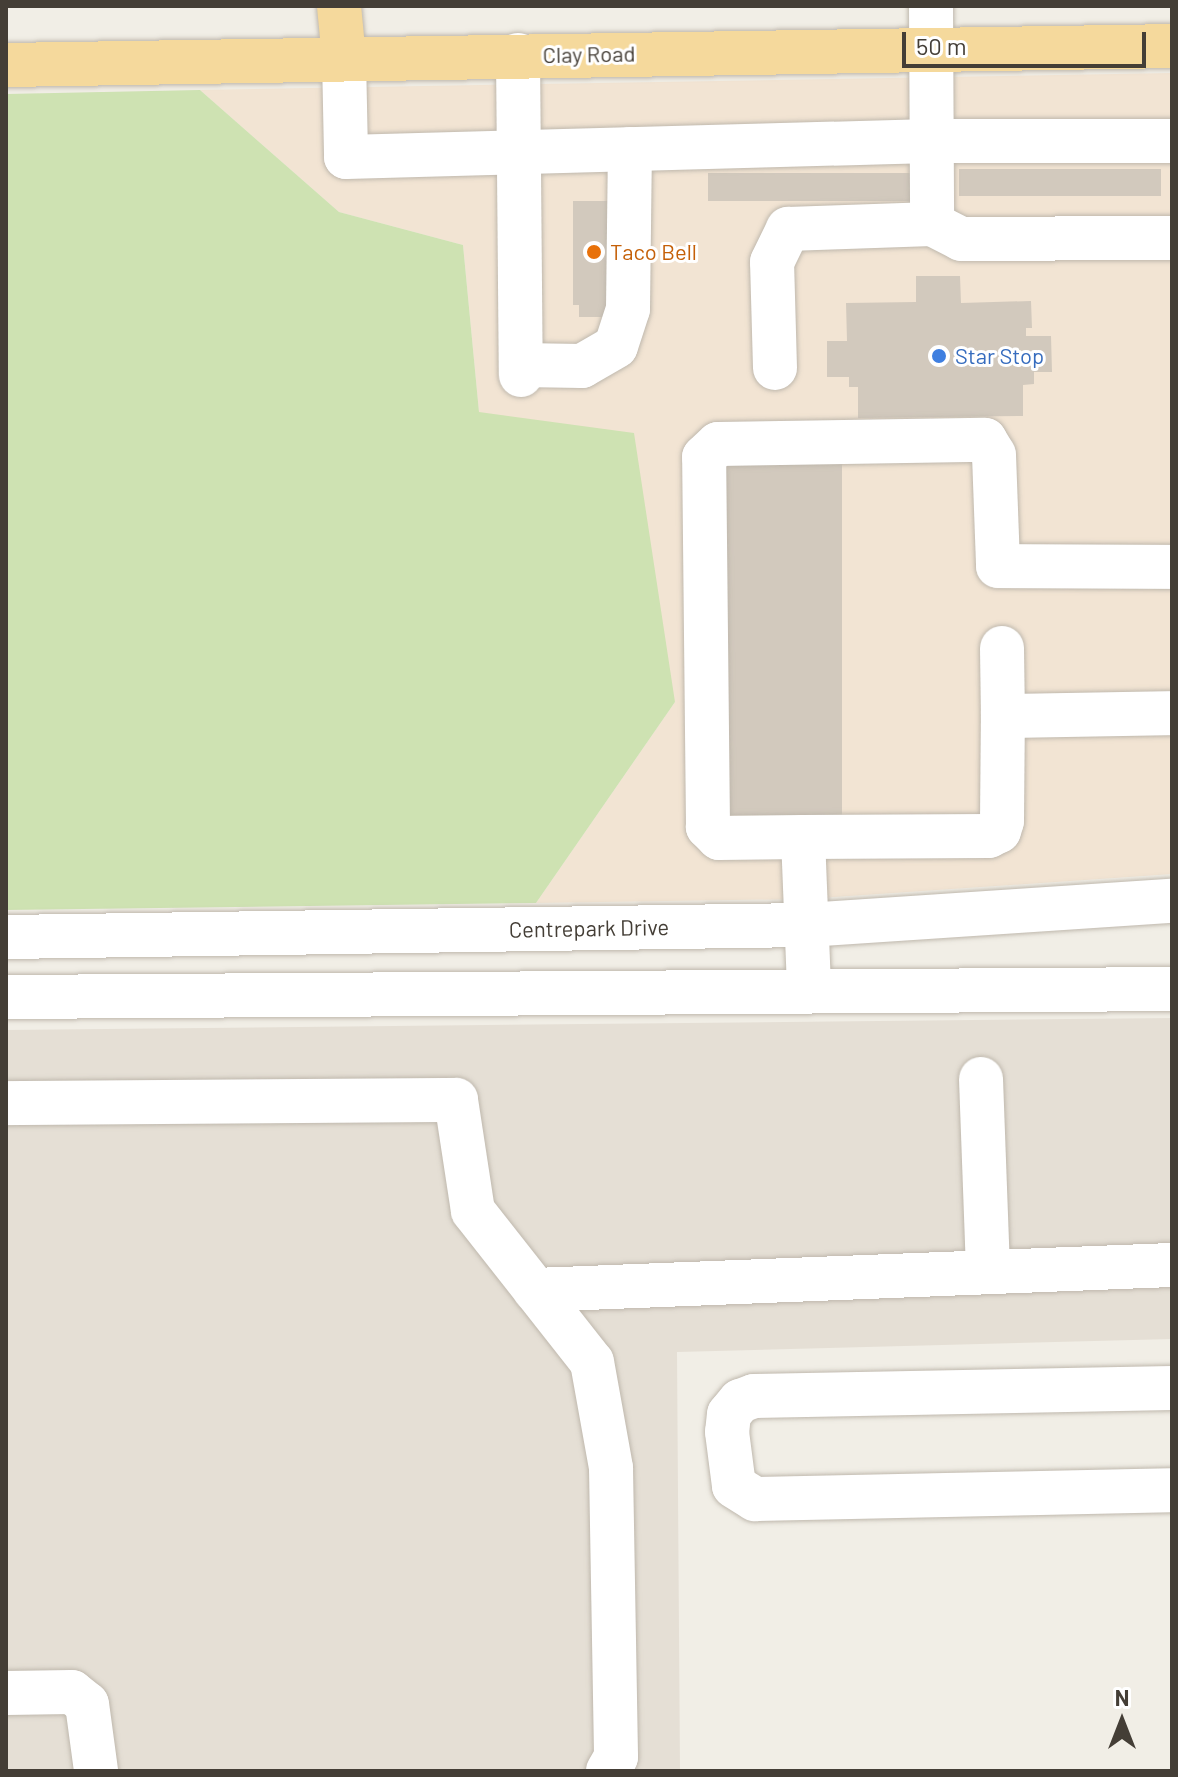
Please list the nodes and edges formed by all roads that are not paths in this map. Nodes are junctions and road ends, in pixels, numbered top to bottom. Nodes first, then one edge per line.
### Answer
1 (339, 6) edge
2 (931, 26) edge
3 (1172, 46) edge
4 (518, 55) junction
5 (344, 58) junction
6 (6, 65) edge
7 (931, 141) junction
8 (1172, 141) edge
9 (630, 149) junction
10 (519, 152) junction
11 (932, 224) junction
12 (1172, 238) edge
13 (775, 368) dead end
14 (1172, 567) edge
15 (1002, 648) dead end
16 (1172, 713) edge
17 (1003, 716) junction
18 (803, 837) junction
19 (1172, 901) edge
20 (806, 925) junction
21 (374, 931) junction
22 (6, 937) edge
23 (809, 987) junction
24 (1172, 989) edge
25 (375, 993) junction
26 (6, 997) edge
27 (981, 1079) dead end
28 (6, 1103) edge
29 (1172, 1265) edge
30 (988, 1272) junction
31 (535, 1290) junction
32 (1172, 1388) edge
33 (1172, 1490) edge
34 (6, 1693) edge
35 (96, 1771) edge
36 (608, 1771) edge

1 - 5 main road
2 - 3 main road, Clay Road
2 - 4 main road, Clay Road
2 - 7 street
4 - 5 main road, Clay Road
4 - 10 street
5 - 6 main road, Clay Road
5 - 10 street
7 - 8 street
7 - 9 street
7 - 11 street
9 - 10 street
9 - 10 street
11 - 12 street
11 - 13 street
14 - 18 street
15 - 17 street
16 - 17 street
17 - 18 street
18 - 20 street
19 - 20 street, Centrepark Drive
20 - 21 street, Centrepark Drive
20 - 23 street
21 - 22 street, Centrepark Drive
21 - 25 street
23 - 24 street
23 - 25 street
25 - 26 street
27 - 30 street
28 - 31 street
29 - 30 street
30 - 31 street
31 - 36 street
32 - 33 street
34 - 35 street

